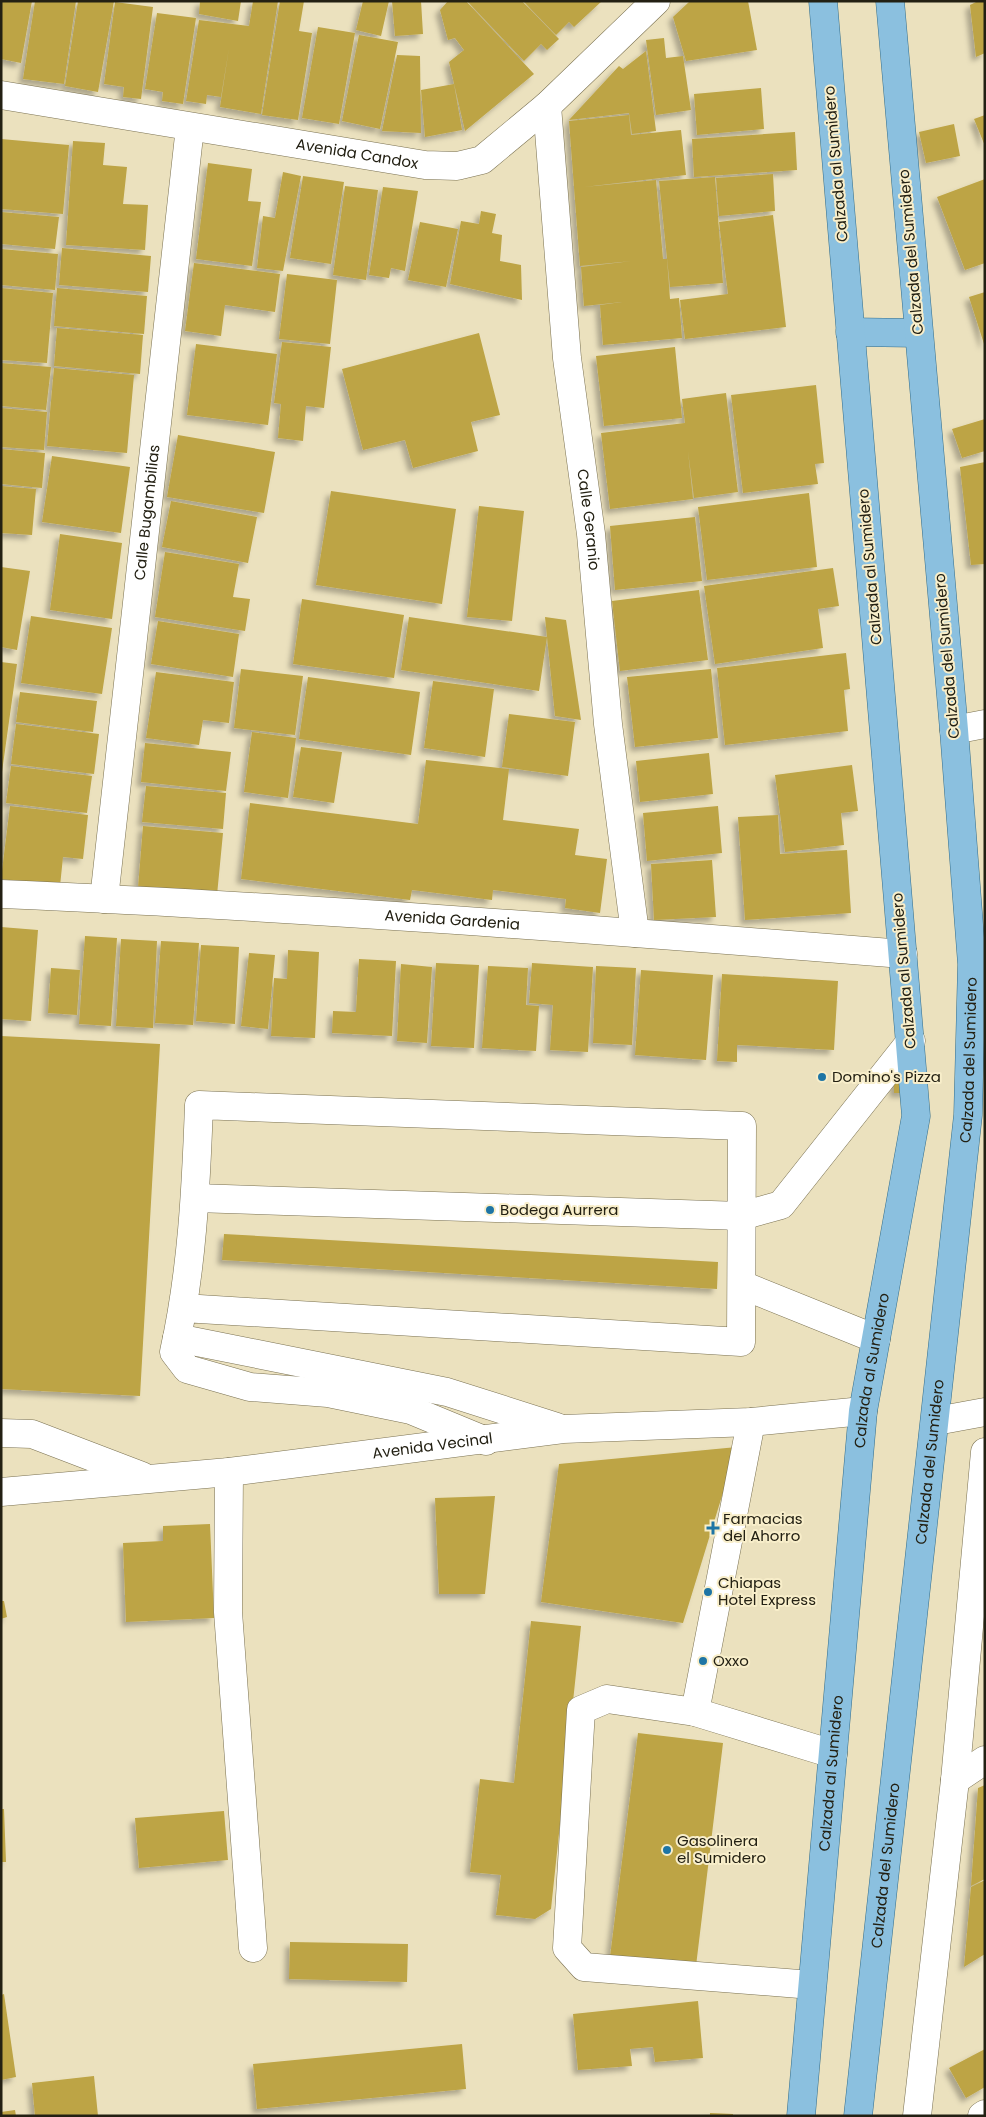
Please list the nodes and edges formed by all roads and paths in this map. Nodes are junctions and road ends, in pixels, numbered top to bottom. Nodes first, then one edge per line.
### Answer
1 (656, 1) edge
2 (823, 1) edge
3 (890, 1) edge
4 (1, 95) edge
5 (547, 106) junction
6 (190, 127) junction
7 (850, 332) junction
8 (918, 333) junction
9 (985, 724) edge
10 (954, 730) junction
11 (1, 894) edge
12 (104, 899) junction
13 (635, 933) junction
14 (903, 954) junction
15 (911, 1041) junction
16 (195, 1198) junction
17 (741, 1216) junction
18 (742, 1285) junction
19 (183, 1308) junction
20 (177, 1338) junction
21 (876, 1339) junction
22 (863, 1412) junction
23 (985, 1412) edge
24 (936, 1421) junction
25 (751, 1422) junction
26 (563, 1429) junction
27 (1, 1433) edge
28 (486, 1440) junction
29 (985, 1452) edge
30 (229, 1472) junction
31 (147, 1478) junction
32 (1, 1492) edge
33 (695, 1712) junction
34 (833, 1754) junction
35 (985, 1760) edge
36 (956, 1780) junction
37 (253, 1948) dead end
38 (812, 1985) junction
39 (801, 2116) edge
40 (858, 2116) edge
41 (917, 2116) edge

1 - 5 street, Avenida Candox
2 - 7 main road, Calzada al Sumidero
3 - 8 main road, Calzada del Sumidero
4 - 6 street, Avenida Candox
5 - 6 street, Avenida Candox
5 - 13 street, Calle Geranio
6 - 12 street, Calle Bugambilias
7 - 8 main road
7 - 14 main road, Calzada al Sumidero
8 - 10 main road, Calzada del Sumidero
9 - 10 street
10 - 24 main road, Calzada del Sumidero
11 - 12 street, Avenida Gardenia
12 - 13 street, Avenida Gardenia
13 - 14 street, Avenida Gardenia
14 - 15 main road, Calzada al Sumidero
15 - 17 street
15 - 21 main road, Calzada al Sumidero
16 - 17 street
16 - 17 street
16 - 19 street
17 - 18 street
18 - 19 street
18 - 21 street
19 - 20 street
20 - 26 street
20 - 28 street
21 - 22 main road, Calzada al Sumidero
22 - 25 street, Avenida Vecinal
22 - 34 main road, Calzada al Sumidero
23 - 24 street
24 - 40 main road, Calzada del Sumidero
25 - 26 street, Avenida Vecinal
25 - 33 street
26 - 28 street, Avenida Vecinal
27 - 31 street
28 - 30 street, Avenida Vecinal
29 - 36 street
30 - 31 street, Avenida Vecinal
30 - 37 street
31 - 32 street, Avenida Vecinal
33 - 34 street
33 - 38 street
34 - 38 main road, Calzada al Sumidero
35 - 36 street
36 - 41 street
38 - 39 main road, Calzada al Sumidero

